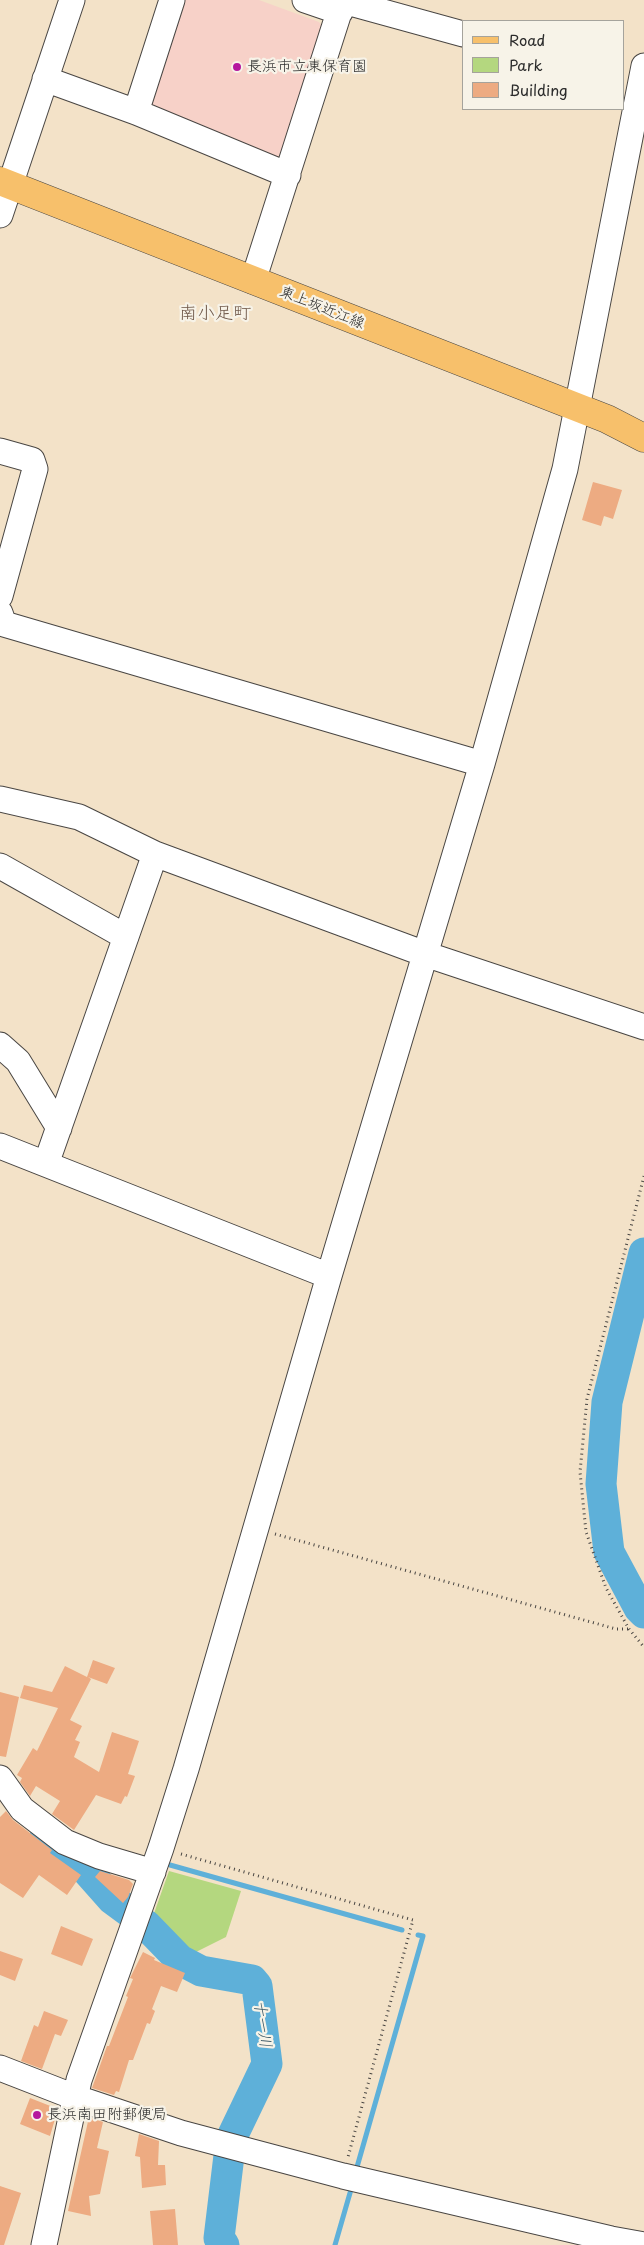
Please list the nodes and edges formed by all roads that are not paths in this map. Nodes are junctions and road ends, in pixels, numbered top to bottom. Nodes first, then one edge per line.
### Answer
1 (72, 0) edge
2 (172, 0) edge
3 (305, 0) edge
4 (342, 4) edge
5 (462, 34) edge
6 (644, 66) edge
7 (45, 79) junction
8 (634, 107) edge
9 (136, 112) junction
10 (288, 175) junction
11 (6, 183) edge
12 (0, 215) edge
13 (253, 281) junction
14 (577, 408) junction
15 (644, 438) edge
16 (0, 451) edge
17 (0, 596) edge
18 (0, 613) edge
19 (482, 764) junction
20 (0, 799) edge
21 (155, 854) junction
22 (0, 866) edge
23 (126, 937) junction
24 (426, 954) junction
25 (644, 1027) edge
26 (0, 1046) edge
27 (59, 1128) junction
28 (0, 1146) edge
29 (46, 1164) junction
30 (329, 1276) junction
31 (0, 1778) edge
32 (153, 1872) junction
33 (0, 2068) edge
34 (77, 2098) junction
35 (611, 2242) edge
36 (44, 2245) edge
37 (644, 2245) edge

1 - 7 street
2 - 9 street
3 - 4 street
4 - 5 street
4 - 10 street
6 - 8 street
7 - 9 street
7 - 11 street
8 - 14 street
9 - 10 street
10 - 13 street
11 - 12 street
11 - 13 main road, 東上坂近江線
13 - 14 main road, 東上坂近江線
14 - 15 main road, 東上坂近江線
14 - 19 street
16 - 17 street
18 - 19 street
19 - 24 street
20 - 21 street
21 - 23 street
21 - 24 street
22 - 23 street
23 - 27 street
24 - 25 street
24 - 30 street
26 - 27 street
27 - 29 street
28 - 29 street
29 - 30 street
30 - 32 street
31 - 32 street
32 - 34 street
33 - 34 street
34 - 35 street
34 - 36 street
35 - 37 street

